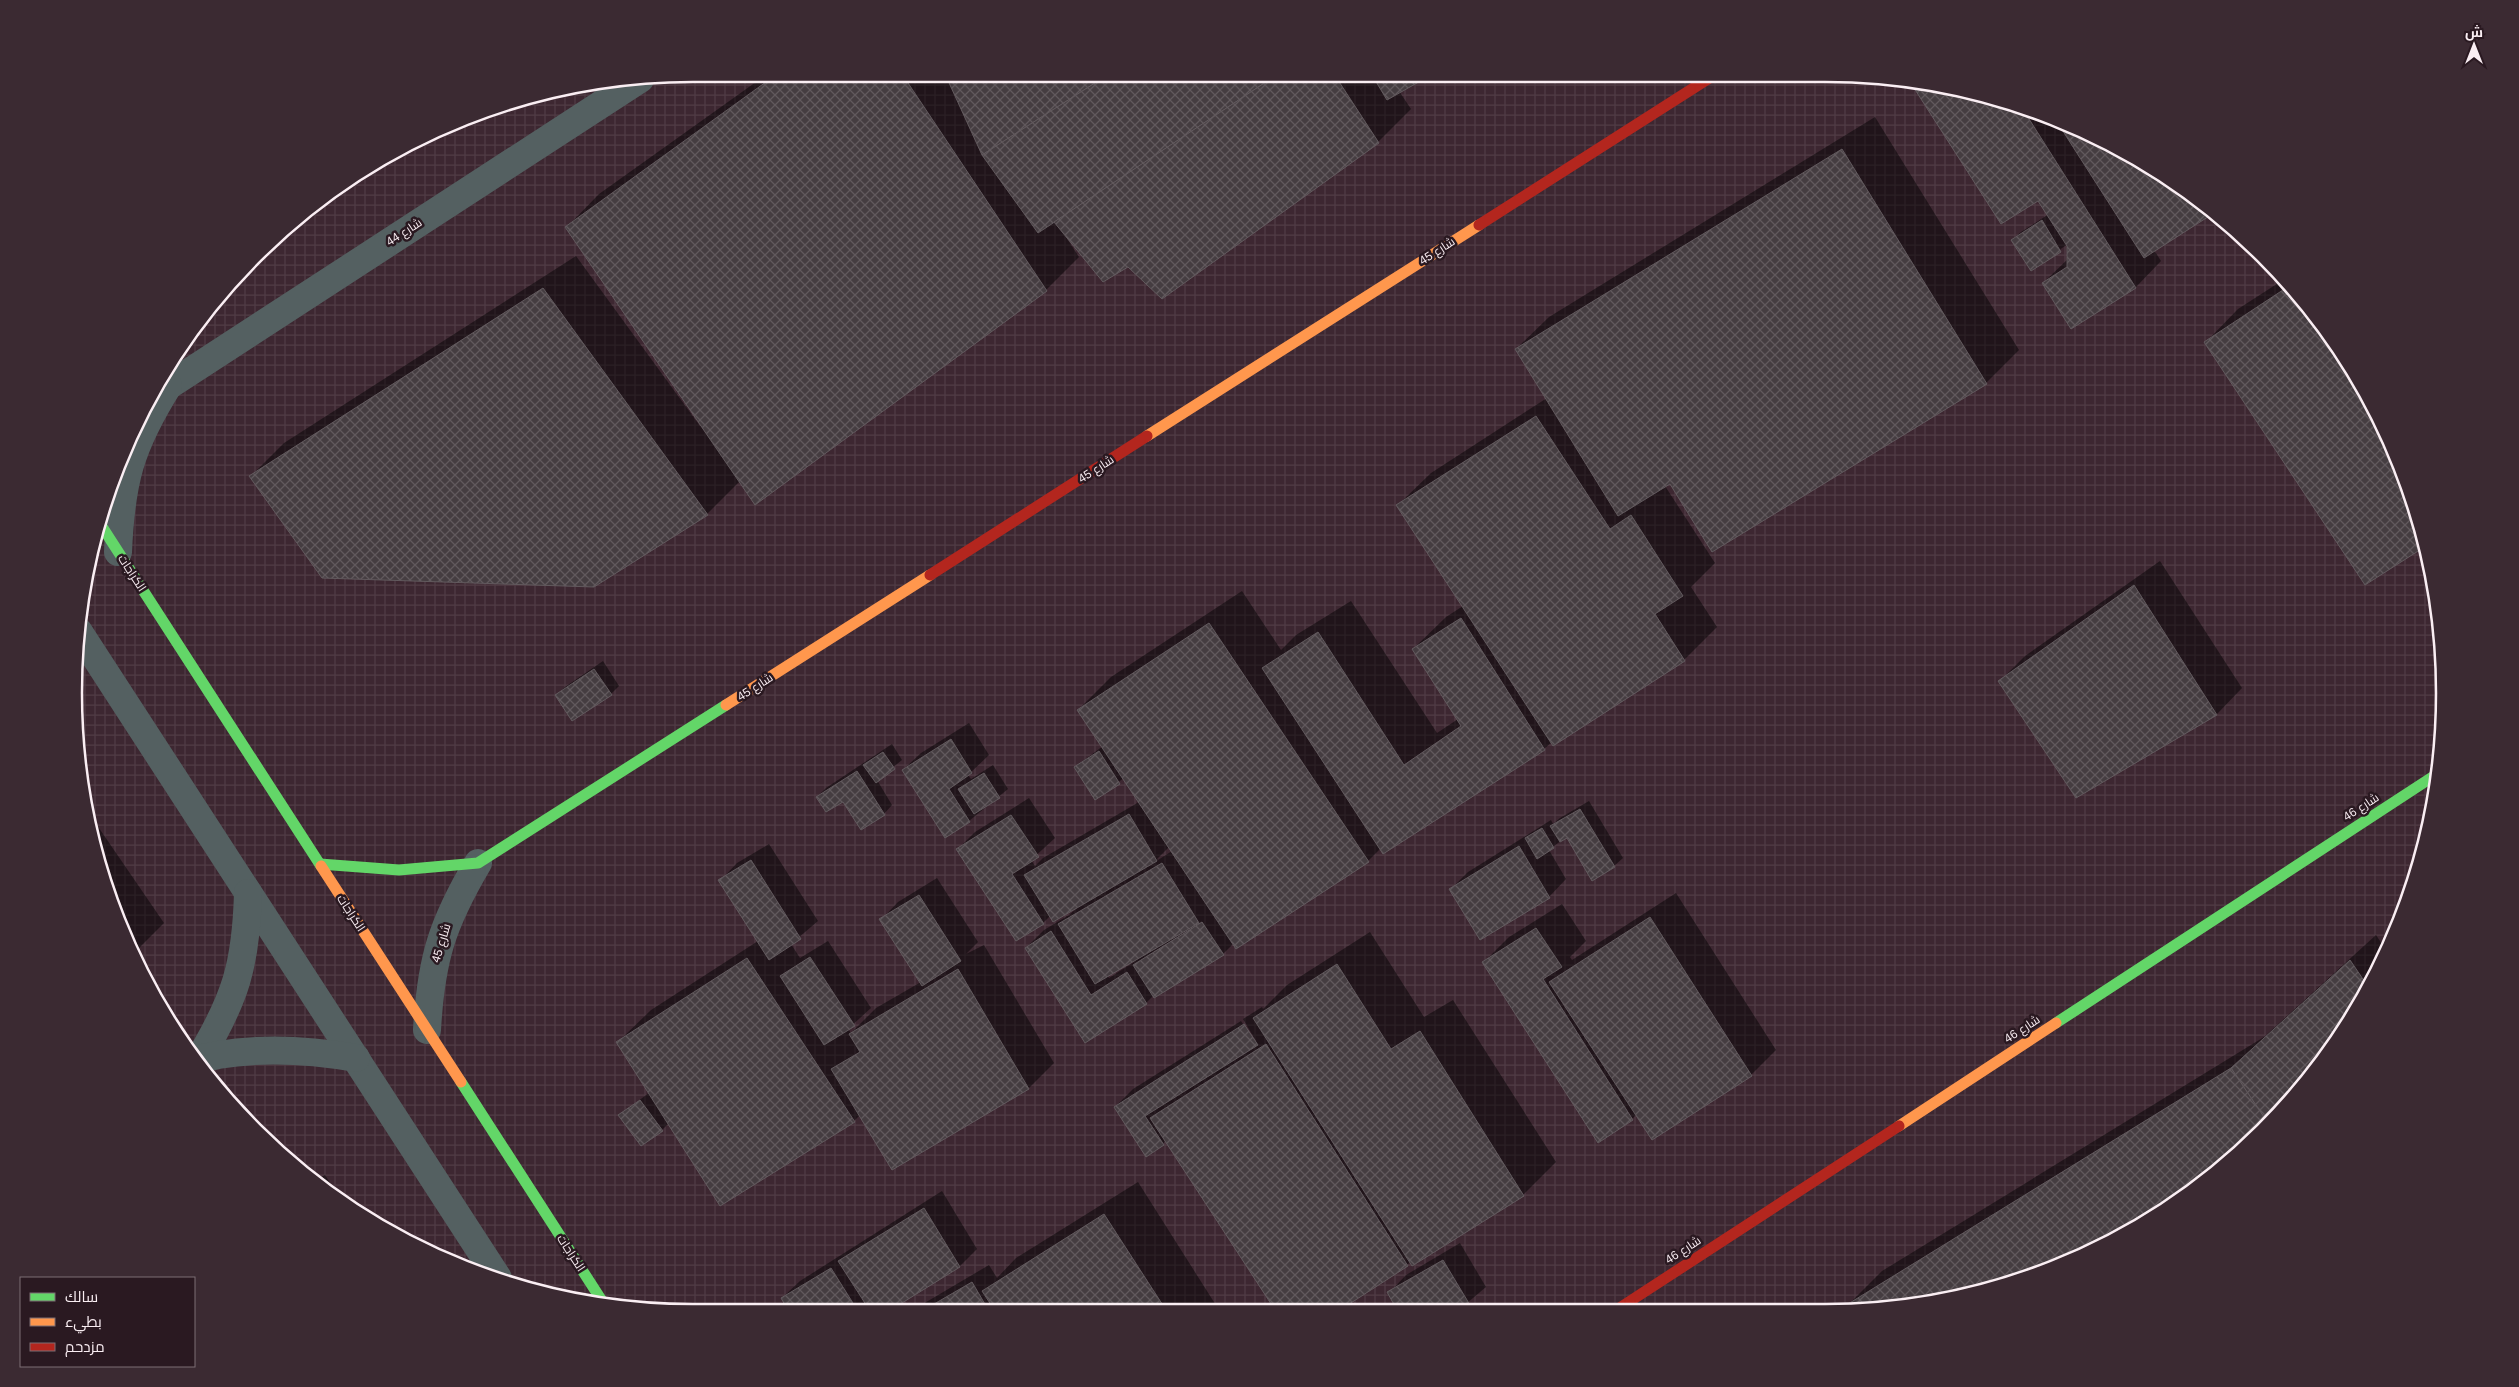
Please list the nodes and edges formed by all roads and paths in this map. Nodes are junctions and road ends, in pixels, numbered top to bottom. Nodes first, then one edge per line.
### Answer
1 (1703, 82) edge
2 (628, 87) edge
3 (166, 385) edge
4 (140, 436) edge
5 (104, 531) edge
6 (118, 552) junction
7 (85, 643) edge
8 (2430, 778) edge
9 (478, 863) junction
10 (320, 864) junction
11 (248, 893) junction
12 (427, 1030) junction
13 (201, 1055) edge
14 (356, 1058) junction
15 (204, 1059) edge
16 (493, 1271) edge
17 (599, 1297) edge
18 (1626, 1304) edge

1 - 9 street, شارع 45
2 - 3 street, شارع 44
4 - 6 street, شارع 44
5 - 6 street, الكراجات
6 - 10 street, الكراجات
7 - 11 street
8 - 18 street, شارع 46
9 - 10 street, شارع 45
9 - 12 street, شارع 45
10 - 12 street, الكراجات
11 - 13 street
11 - 14 street
12 - 17 street, الكراجات
14 - 15 street
14 - 16 street

